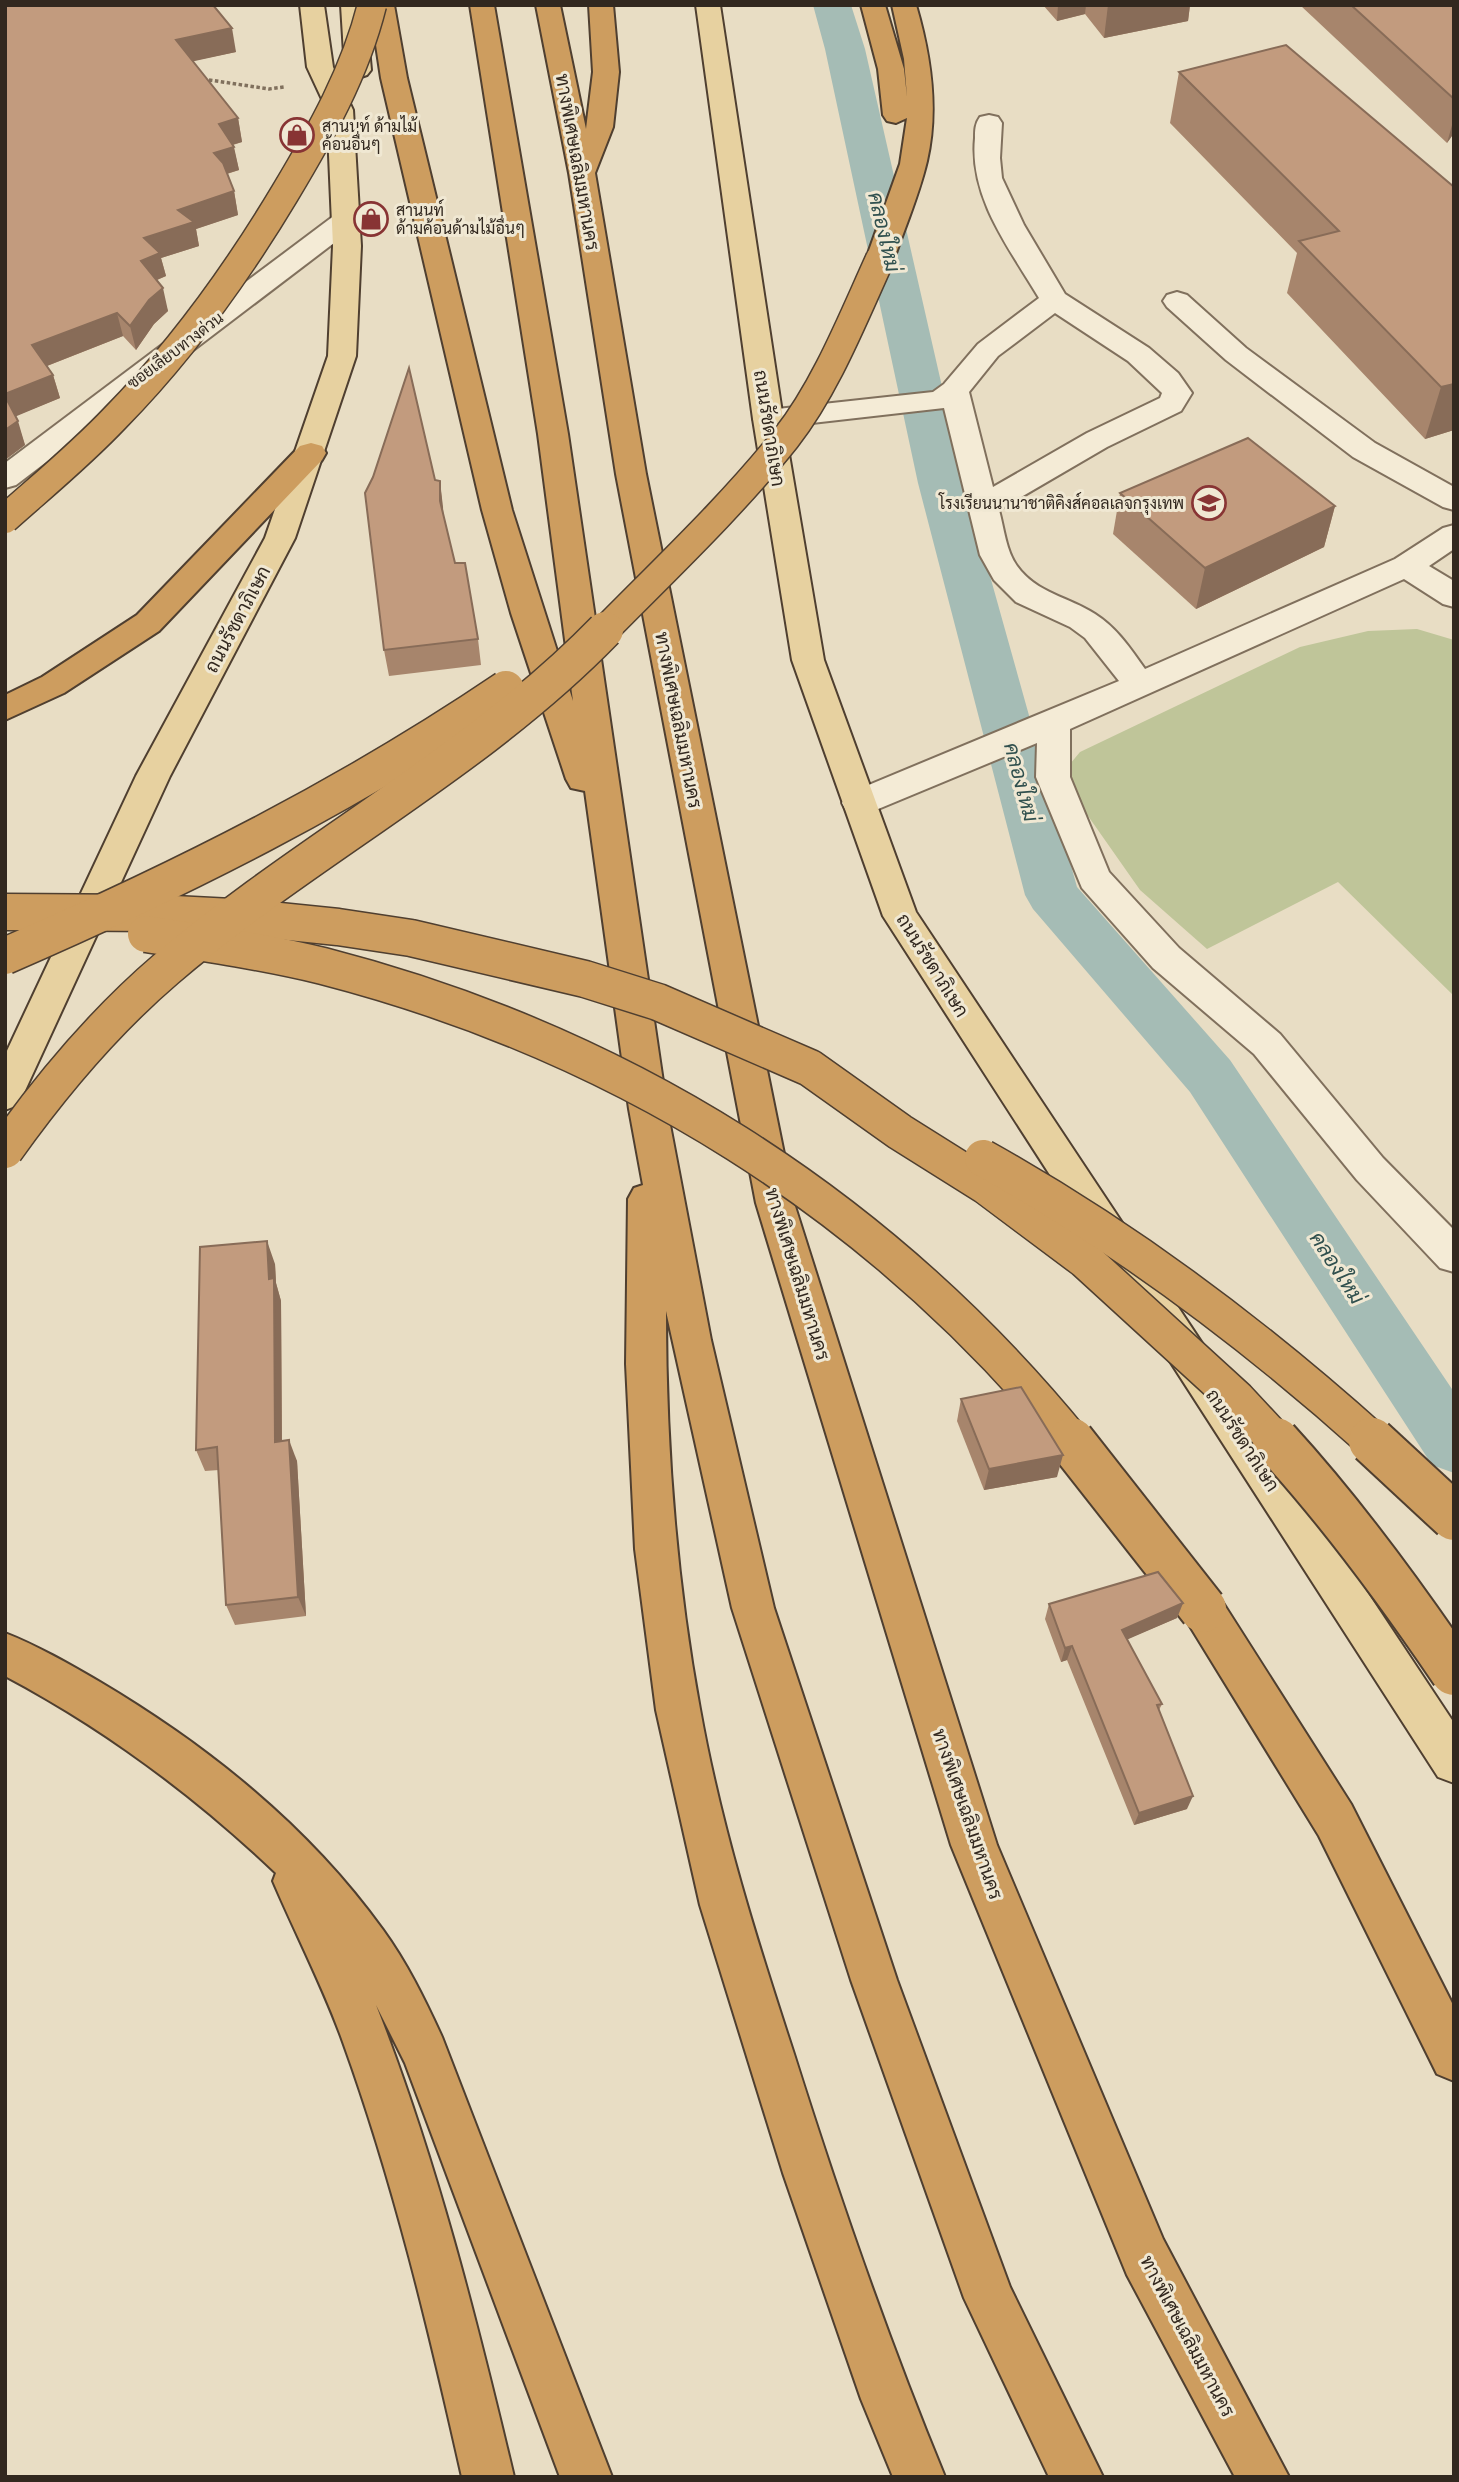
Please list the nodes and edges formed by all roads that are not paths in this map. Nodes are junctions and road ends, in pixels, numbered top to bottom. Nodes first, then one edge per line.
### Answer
1 (312, 5) edge
2 (353, 5) edge
3 (372, 5) edge
4 (382, 5) edge
5 (482, 5) edge
6 (548, 5) edge
7 (601, 5) edge
8 (708, 5) edge
9 (873, 5) edge
10 (904, 5) edge
11 (340, 110) junction
12 (989, 123) dead end
13 (582, 173) junction
14 (345, 221) junction
15 (880, 259) junction
16 (1054, 300) junction
17 (1177, 302) dead end
18 (947, 395) junction
19 (768, 419) junction
20 (311, 453) junction
21 (5, 478) edge
22 (1454, 500) edge
23 (983, 506) junction
24 (5, 519) edge
25 (1454, 535) edge
26 (679, 554) junction
27 (1406, 566) junction
28 (1454, 596) edge
29 (1139, 685) junction
30 (5, 709) edge
31 (1052, 724) junction
32 (859, 803) junction
33 (611, 861) junction
34 (5, 914) edge
35 (5, 957) edge
36 (810, 1068) junction
37 (5, 1095) edge
38 (648, 1109) junction
39 (5, 1150) edge
40 (1454, 1256) edge
41 (1454, 1517) edge
42 (5, 1653) edge
43 (1454, 1672) edge
44 (1454, 1762) edge
45 (278, 1845) junction
46 (1453, 2055) edge
47 (488, 2477) edge
48 (586, 2477) edge
49 (919, 2477) edge
50 (1077, 2477) edge
51 (1264, 2477) edge

1 - 11 main road, ถนนรัชดาภิเษก
2 - 11 main road, ถนนรัชดาภิเษก
3 - 24 highway, bridge
4 - 33 highway
5 - 33 highway
6 - 13 highway, ทางพิเศษเฉลิมมหานคร
7 - 13 highway
8 - 19 main road, ถนนรัชดาภิเษก
9 - 15 highway
10 - 15 highway
11 - 14 main road, ถนนรัชดาภิเษก
12 - 16 street
13 - 51 highway, ทางพิเศษเฉลิมมหานคร
14 - 20 main road, ถนนรัชดาภิเษก
14 - 21 street, ซอยเลียบทางด่วน
15 - 26 highway, bridge
16 - 18 street
16 - 23 street
17 - 22 street
18 - 19 street
18 - 23 street
19 - 32 main road, ถนนรัชดาภิเษก
20 - 30 highway
20 - 37 main road, ถนนรัชดาภิเษก
23 - 29 street
25 - 27 street
26 - 35 highway, bridge
26 - 39 highway, bridge
27 - 28 street
27 - 29 street
29 - 31 street
31 - 32 street
31 - 40 street
32 - 44 main road, ถนนรัชดาภิเษก
33 - 38 highway
34 - 36 highway, bridge
34 - 46 highway, bridge
36 - 41 highway, bridge
36 - 43 highway, bridge
38 - 49 highway
38 - 50 highway
42 - 45 highway
45 - 47 highway
45 - 48 highway

